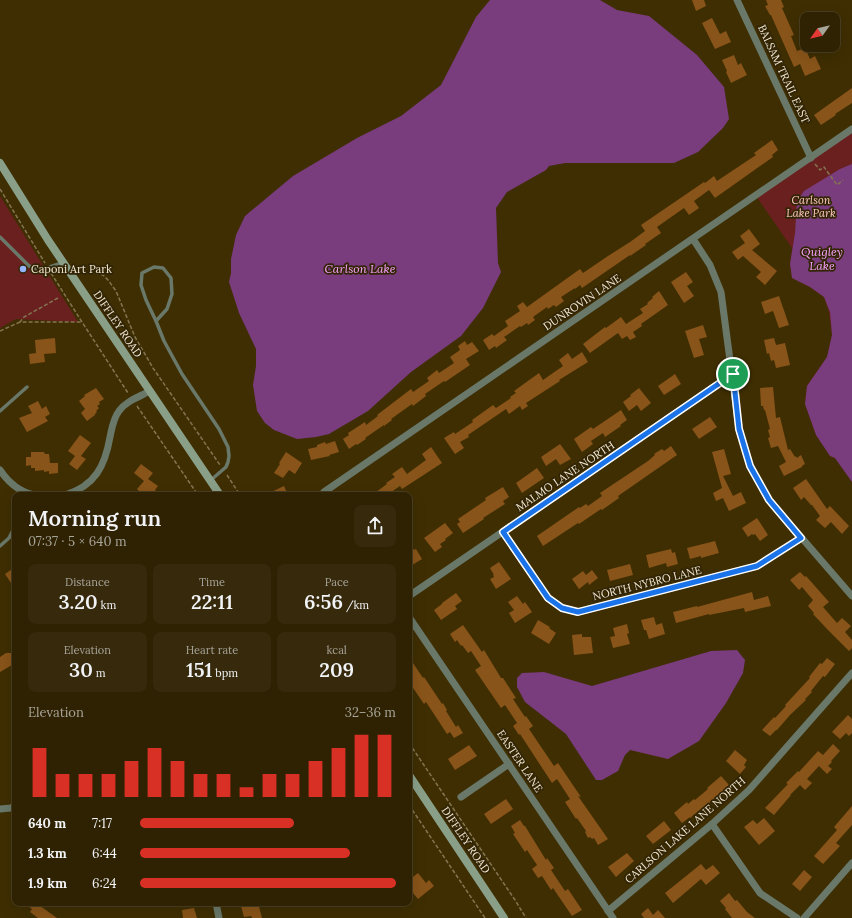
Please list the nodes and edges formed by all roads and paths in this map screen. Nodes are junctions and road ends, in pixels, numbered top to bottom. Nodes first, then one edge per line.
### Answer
1 (737, 0) edge
2 (852, 129) edge
3 (813, 161) junction
4 (0, 163) edge
5 (843, 180) dead end
6 (0, 189) edge
7 (0, 237) edge
8 (693, 239) junction
9 (64, 263) junction
10 (48, 268) junction
11 (95, 273) dead end
12 (58, 298) dead end
13 (156, 321) junction
14 (20, 322) junction
15 (82, 322) junction
16 (0, 331) edge
17 (733, 374) junction
18 (27, 387) dead end
19 (150, 391) junction
20 (133, 400) junction
21 (0, 411) edge
22 (0, 470) edge
23 (223, 470) junction
24 (210, 480) junction
25 (23, 492) edge
26 (74, 492) edge
27 (196, 492) edge
28 (218, 492) edge
29 (238, 492) edge
30 (326, 492) edge
31 (12, 532) edge
32 (503, 532) junction
33 (801, 538) junction
34 (0, 546) edge
35 (412, 594) edge
36 (852, 596) edge
37 (412, 621) edge
38 (852, 673) edge
39 (412, 747) edge
40 (509, 764) junction
41 (412, 780) edge
42 (461, 797) dead end
43 (12, 808) edge
44 (0, 809) edge
45 (412, 809) edge
46 (712, 824) junction
47 (852, 863) edge
48 (217, 906) edge
49 (608, 911) junction
50 (219, 918) edge
51 (485, 918) edge
52 (504, 918) edge
53 (526, 918) edge
54 (613, 918) edge
55 (797, 918) edge
56 (804, 918) edge

1 - 3 street, BALSAM TRAIL EAST
2 - 3 street, DUNROVIN LANE
3 - 5 path
3 - 8 street, DUNROVIN LANE
4 - 9 main road, DIFFLEY ROAD
6 - 10 path
7 - 10 lane
8 - 17 street
8 - 30 street, DUNROVIN LANE
9 - 10 lane
9 - 19 main road, DIFFLEY ROAD
10 - 15 path
11 - 23 path
12 - 14 path
13 - 13 lane
13 - 23 lane
14 - 15 path
14 - 16 path
15 - 20 path
17 - 32 street, MALMO LANE NORTH
17 - 33 street
18 - 21 lane
19 - 20 street
19 - 24 main road, DIFFLEY ROAD
20 - 26 street
20 - 27 path
22 - 25 street
23 - 24 lane
23 - 29 path
24 - 28 main road, DIFFLEY ROAD
31 - 34 lane
32 - 33 street, NORTH NYBRO LANE
32 - 35 street, MALMO LANE NORTH
33 - 36 street
37 - 40 street, EASTER LANE
38 - 46 street, CARLSON LAKE LANE NORTH
39 - 53 path
40 - 42 street
40 - 49 street, EASTER LANE
41 - 52 main road, DIFFLEY ROAD
43 - 44 street
45 - 51 path
46 - 49 street, CARLSON LAKE LANE NORTH
46 - 55 street
47 - 56 street
48 - 50 street
49 - 54 street, EASTER LANE

